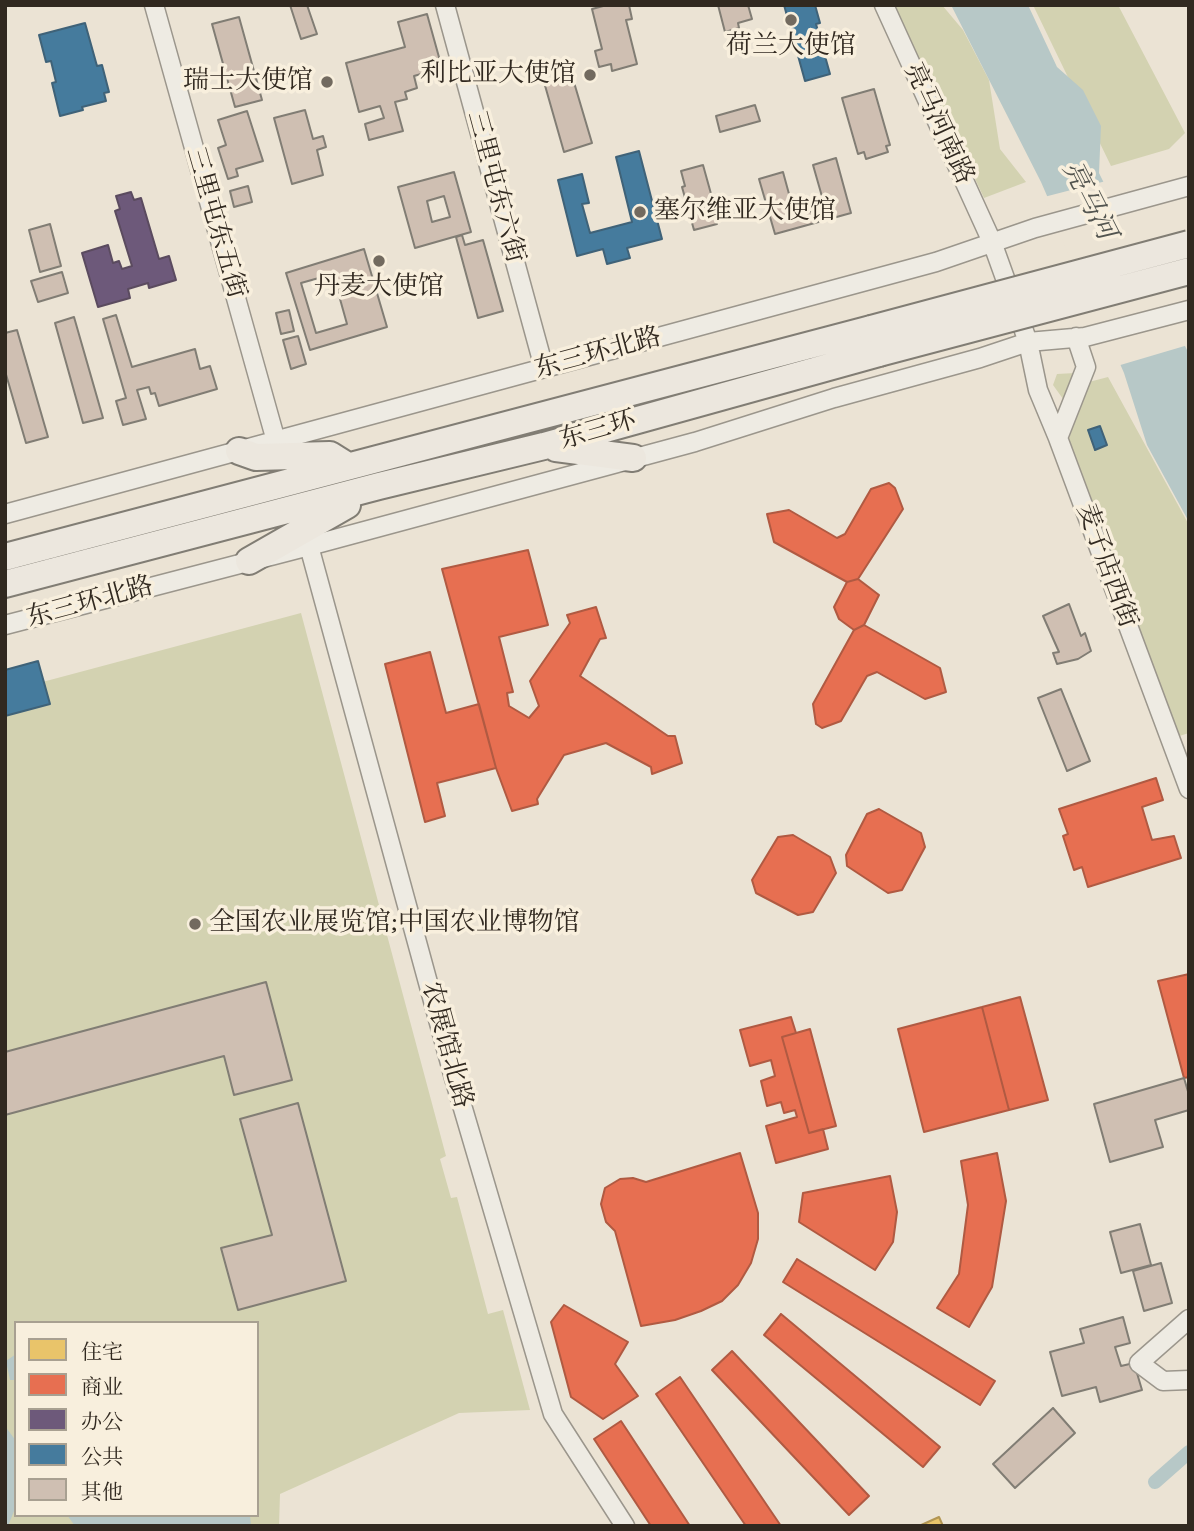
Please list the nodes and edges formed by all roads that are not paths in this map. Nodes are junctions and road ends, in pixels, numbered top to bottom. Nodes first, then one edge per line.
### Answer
1 (154, 5) edge
2 (445, 5) edge
3 (884, 5) edge
4 (1189, 186) edge
5 (992, 242) junction
6 (1189, 244) edge
7 (1189, 271) edge
8 (1189, 310) edge
9 (1081, 337) junction
10 (875, 341) junction
11 (1028, 342) junction
12 (544, 368) junction
13 (1059, 438) junction
14 (276, 441) junction
15 (544, 446) junction
16 (239, 451) junction
17 (633, 458) junction
18 (348, 466) junction
19 (379, 486) junction
20 (5, 514) edge
21 (309, 546) junction
22 (5, 557) edge
23 (248, 561) junction
24 (5, 584) edge
25 (5, 625) edge
26 (1189, 789) edge
27 (1189, 1319) edge
28 (1189, 1380) edge
29 (625, 1526) edge

1 - 14 street, 三里屯东五街
2 - 12 street, 三里屯东六街
3 - 5 street, 亮马河南路
4 - 5 street, 东三环北路
5 - 11 street, 亮马河南路
5 - 12 street, 东三环北路
6 - 10 highway, 东三环, bridge
7 - 10 highway, 东三环, bridge
8 - 9 street, 东三环北路
9 - 11 street, 东三环北路
9 - 13 street
10 - 15 highway, 东三环
10 - 18 highway, 东三环
11 - 13 street, 麦子店西街
11 - 17 street, 东三环北路
12 - 14 street, 东三环北路
13 - 26 street, 麦子店西街
14 - 16 street, 东三环北路
15 - 17 highway
15 - 19 highway, 东三环
16 - 18 highway
16 - 20 street, 东三环北路
17 - 21 street, 东三环北路
18 - 22 highway, 东三环
19 - 23 highway
19 - 24 highway, 东三环
21 - 23 street, 东三环北路
21 - 29 street, 农展馆北路
23 - 25 street, 东三环北路
27 - 28 street

